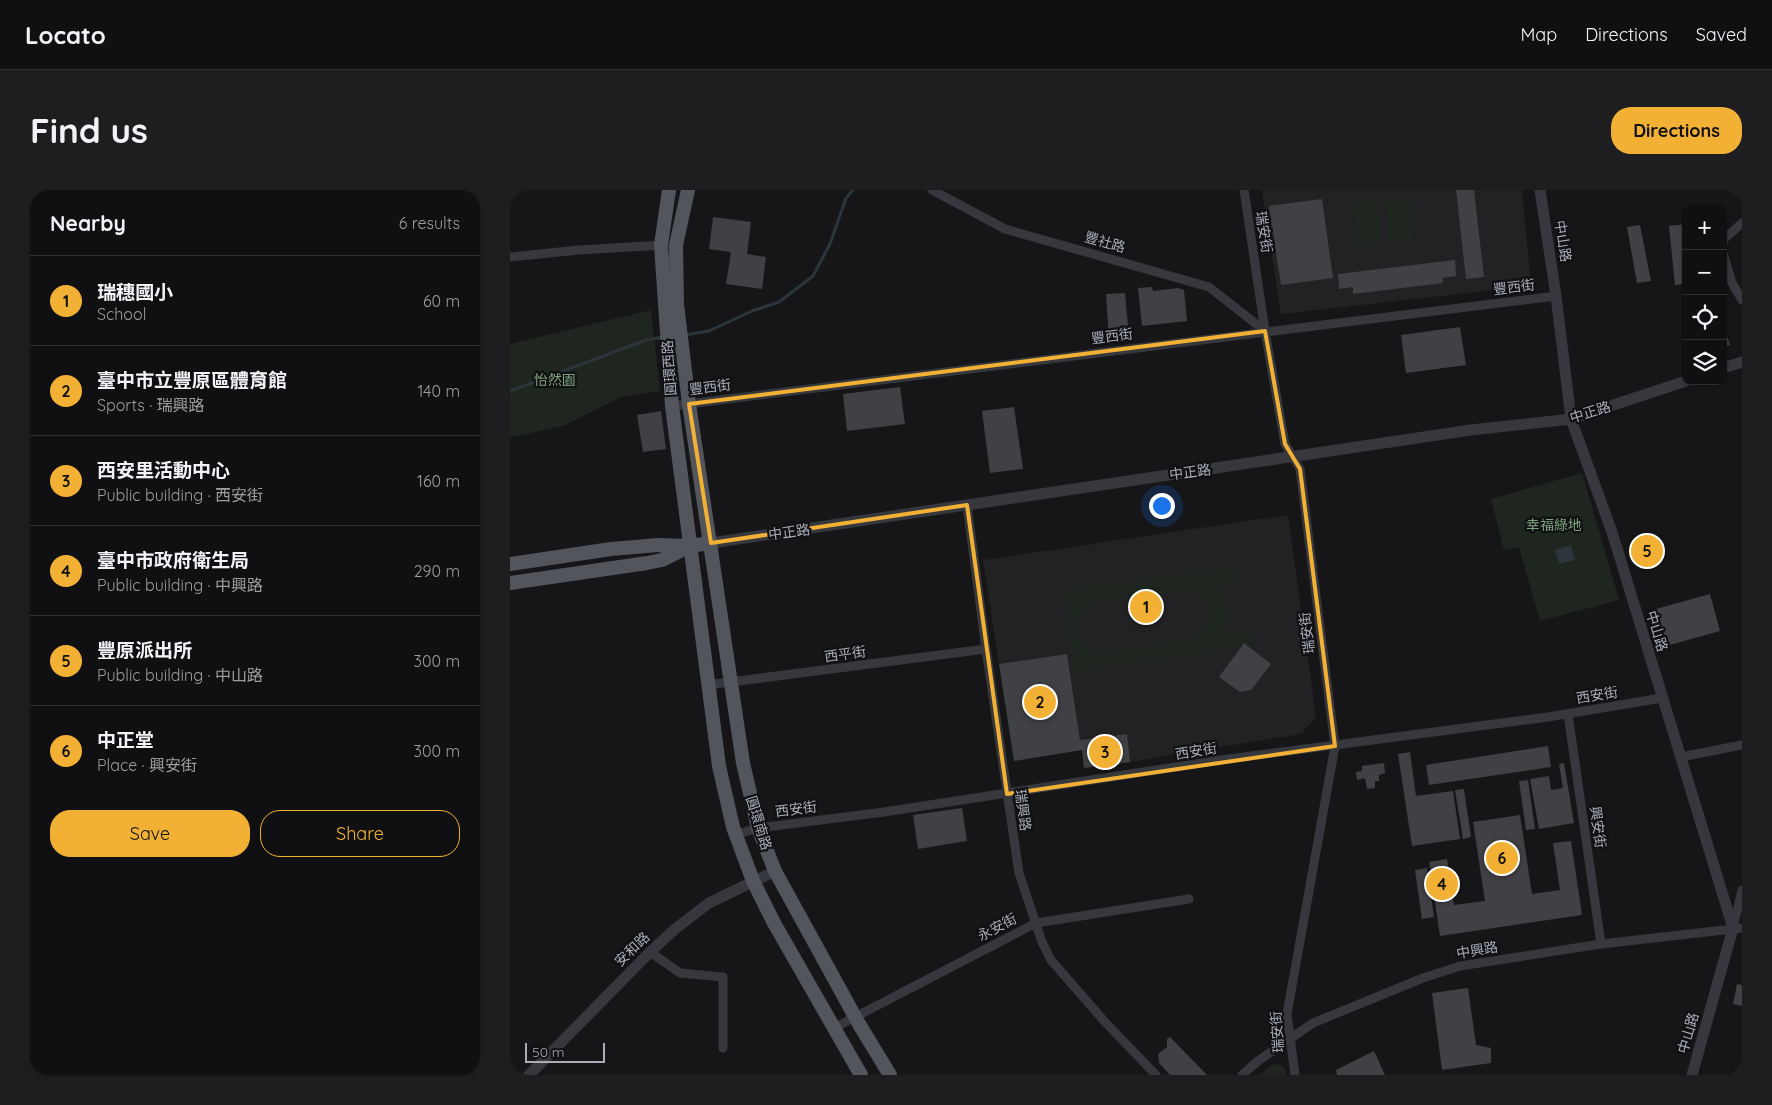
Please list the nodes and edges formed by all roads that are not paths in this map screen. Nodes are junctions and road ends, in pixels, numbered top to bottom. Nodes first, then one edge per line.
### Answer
1 (669, 190) edge
2 (688, 190) edge
3 (932, 190) edge
4 (1244, 190) edge
5 (1540, 190) edge
6 (1742, 223) edge
7 (1727, 236) edge
8 (661, 245) junction
9 (676, 245) junction
10 (510, 257) edge
11 (1727, 266) edge
12 (1556, 296) junction
13 (1742, 300) edge
14 (1265, 331) junction
15 (1742, 362) edge
16 (1727, 367) edge
17 (1682, 382) edge
18 (689, 404) junction
19 (672, 406) junction
20 (1571, 420) junction
21 (1292, 457) junction
22 (967, 505) junction
23 (711, 543) junction
24 (689, 546) junction
25 (510, 564) edge
26 (510, 583) edge
27 (986, 649) junction
28 (730, 682) junction
29 (707, 685) junction
30 (1662, 698) junction
31 (1568, 714) junction
32 (1742, 744) edge
33 (1335, 746) junction
34 (1681, 757) junction
35 (1007, 794) junction
36 (758, 828) junction
37 (735, 835) junction
38 (775, 870) junction
39 (753, 881) junction
40 (1742, 890) edge
41 (1189, 899) dead end
42 (1036, 923) junction
43 (1737, 928) edge
44 (1601, 944) junction
45 (650, 952) junction
46 (855, 1017) junction
47 (834, 1028) junction
48 (1290, 1039) junction
49 (723, 1048) dead end
50 (529, 1075) edge
51 (862, 1075) edge
52 (890, 1075) edge
53 (1156, 1075) edge
54 (1242, 1075) edge
55 (1295, 1075) edge
56 (1692, 1075) edge

1 - 8 main road, 圓環西路
2 - 9 main road, 圓環西路
3 - 14 street, 豐社路
4 - 14 street, 瑞安街
5 - 12 street, 中山路
6 - 7 street
8 - 9 street
8 - 10 street
8 - 19 main road, 圓環西路
9 - 18 main road, 圓環西路
11 - 13 street
12 - 14 street, 豐西街
12 - 20 street, 中山路
14 - 18 street, 豐西街
14 - 21 street, 瑞安街
15 - 16 street
17 - 20 street, 中正路
18 - 19 street, 豐西街
18 - 23 main road, 圓環西路
19 - 24 main road, 圓環西路
20 - 21 street, 中正路
20 - 30 street, 中山路
21 - 22 street, 中正路
21 - 33 street, 瑞安街
22 - 23 street, 中正路
22 - 27 street, 瑞興路
23 - 24 main road, 中正路
23 - 28 main road, 圓環南路
24 - 25 main road, 中正路
24 - 26 main road, 中正路
24 - 29 main road, 圓環南路
27 - 28 street, 西平街
27 - 35 street, 瑞興路
28 - 29 street, 西平街
28 - 36 main road, 圓環南路
29 - 37 main road, 圓環南路
30 - 31 street, 西安街
30 - 34 street, 中山路
31 - 33 street, 西安街
31 - 44 street, 興安街
32 - 34 street
33 - 35 street, 西安街
33 - 48 street, 瑞安街
34 - 43 street, 中山路
35 - 36 street, 西安街
35 - 42 street, 瑞興路
36 - 37 street, 西安街
36 - 38 main road, 圓環南路
37 - 39 main road, 圓環南路
38 - 39 street, 安和路
38 - 46 main road, 圓環南路
39 - 45 street, 安和路
39 - 47 main road, 圓環南路
40 - 43 street
41 - 42 street, 永安街
42 - 46 street, 永安街
42 - 53 street, 瑞興路
43 - 44 street, 中興路
43 - 56 street, 中山路
44 - 48 street, 中興路
45 - 49 street
45 - 50 street, 安和路
46 - 47 street, 永安街
46 - 52 main road, 圓環南路
47 - 51 main road, 圓環南路
48 - 54 street, 中興路
48 - 55 street, 瑞安街

